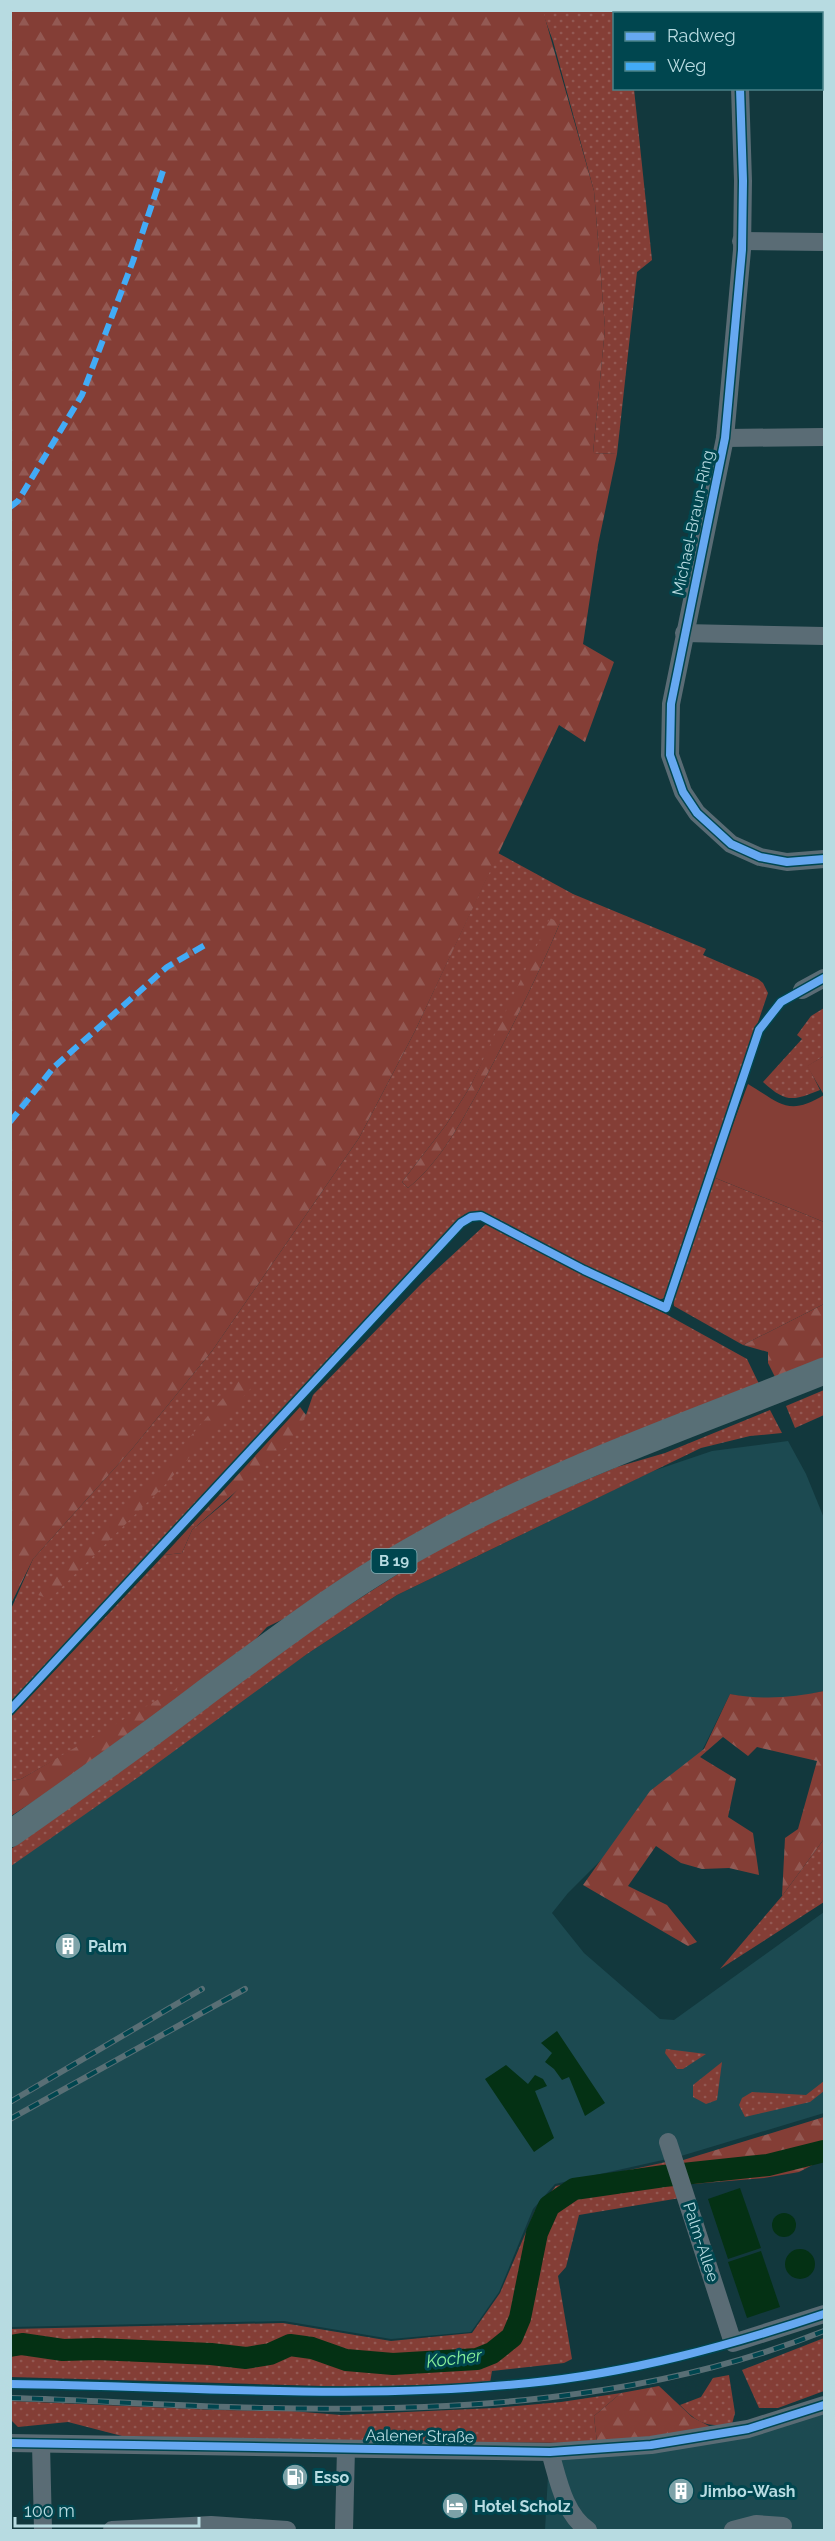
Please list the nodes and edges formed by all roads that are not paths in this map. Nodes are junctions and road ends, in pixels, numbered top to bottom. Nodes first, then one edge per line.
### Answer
1 (740, 90) edge
2 (741, 241) junction
3 (825, 242) edge
4 (825, 437) edge
5 (725, 438) junction
6 (684, 633) junction
7 (825, 636) edge
8 (825, 859) edge
9 (825, 978) edge
10 (802, 990) dead end
11 (825, 1371) edge
12 (10, 1834) edge
13 (670, 2149) dead end
14 (825, 2314) edge
15 (825, 2405) edge
16 (10, 2443) edge
17 (41, 2444) junction
18 (346, 2449) junction
19 (550, 2452) junction
20 (783, 2526) dead end
21 (43, 2530) edge
22 (112, 2530) edge
23 (286, 2530) edge
24 (344, 2530) edge
25 (588, 2530) edge
26 (733, 2530) edge

1 - 2 street, Michael-Braun-Ring
2 - 3 street
2 - 5 street, Michael-Braun-Ring
4 - 5 street
5 - 6 street, Michael-Braun-Ring
6 - 7 street
6 - 8 street, Michael-Braun-Ring
9 - 10 street
11 - 12 highway, B 19
13 - 14 street, Palm-Allee
15 - 19 street, Aalener Straße
16 - 17 street, Aalener Straße
17 - 18 street, Aalener Straße
17 - 21 street
18 - 19 street, Aalener Straße
18 - 24 street
19 - 25 street
20 - 26 street
22 - 23 street

